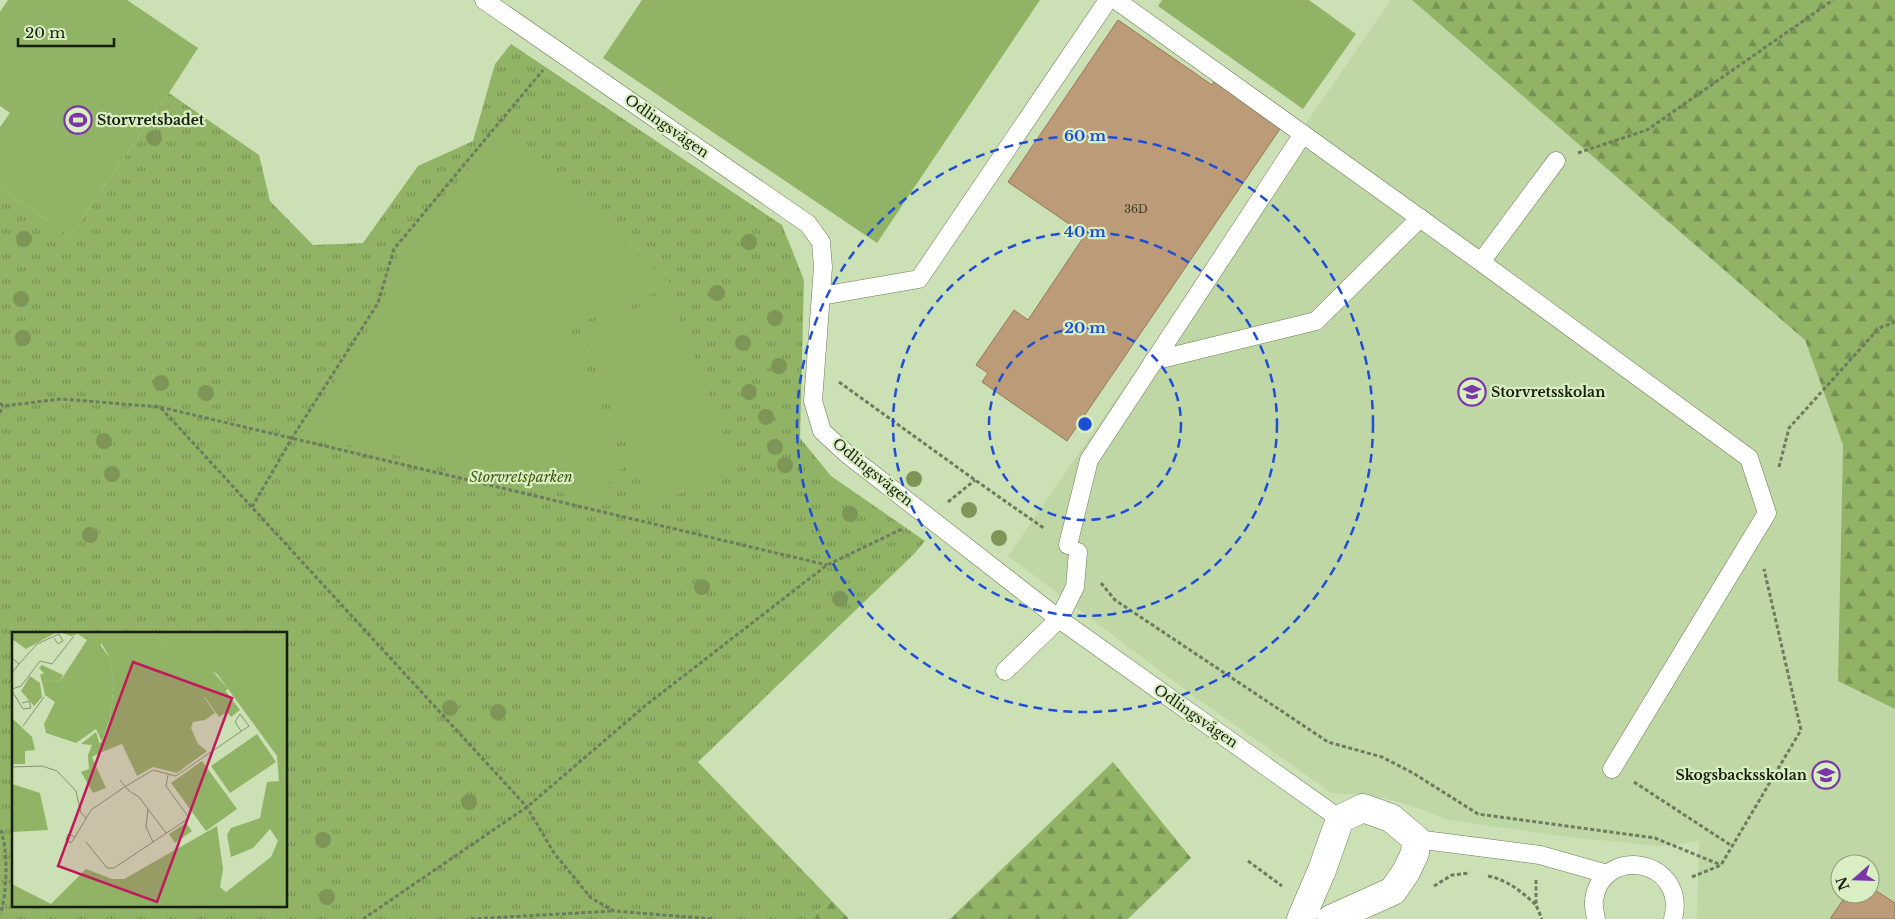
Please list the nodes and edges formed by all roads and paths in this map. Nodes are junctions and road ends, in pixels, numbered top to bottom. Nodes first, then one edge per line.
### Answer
1 (484, 0) edge
2 (1108, 0) edge
3 (1116, 0) edge
4 (1833, 0) edge
5 (560, 51) junction
6 (1303, 134) junction
7 (1556, 161) joint
8 (1420, 218) junction
9 (1481, 262) junction
10 (821, 296) junction
11 (1895, 322) edge
12 (1153, 361) junction
13 (816, 365) junction
14 (2, 405) edge
15 (160, 407) junction
16 (0, 413) edge
17 (292, 438) junction
18 (975, 480) junction
19 (252, 507) junction
20 (1767, 513) junction
21 (929, 517) junction
22 (1073, 549) junction
23 (827, 565) junction
24 (1764, 569) dead end
25 (1059, 619) junction
26 (1005, 671) dead end
27 (1612, 769) joint
28 (528, 807) junction
29 (1340, 819) junction
30 (0, 830) edge
31 (1416, 839) junction
32 (1732, 846) junction
33 (1721, 865) junction
34 (1473, 873) dead end
35 (1607, 874) junction
36 (1481, 875) dead end
37 (1670, 885) junction
38 (1426, 891) dead end
39 (1536, 905) dead end
40 (614, 911) junction
41 (0, 914) edge
42 (363, 919) edge
43 (471, 919) edge
44 (713, 919) edge
45 (1301, 919) edge
46 (1331, 919) edge
47 (1596, 919) edge
48 (1673, 919) edge

1 - 5 lane, Odlingsvägen
2 - 10 lane
3 - 6 lane
4 - 7 path
5 - 10 lane, Odlingsvägen
5 - 17 path
6 - 8 lane
6 - 12 lane
7 - 9 lane
8 - 9 lane
8 - 12 lane
9 - 20 lane
10 - 13 lane, Odlingsvägen
11 - 20 path
12 - 22 lane
13 - 18 path
13 - 21 lane, Odlingsvägen
14 - 15 path
14 - 16 path
15 - 17 path
15 - 19 path
17 - 19 path
17 - 23 path
18 - 21 path
18 - 22 path
19 - 28 path
20 - 27 lane
21 - 23 path
21 - 25 lane, Odlingsvägen
22 - 25 lane
22 - 33 path
23 - 28 path
24 - 32 path
25 - 26 lane
25 - 29 lane, Odlingsvägen
27 - 32 path
28 - 40 path
28 - 42 path
29 - 31 street
29 - 45 street
30 - 41 path
31 - 35 lane
31 - 46 street
32 - 33 path
33 - 37 path
34 - 38 path
35 - 37 lane
35 - 47 lane
36 - 39 path
37 - 48 lane
40 - 43 path
40 - 44 path

